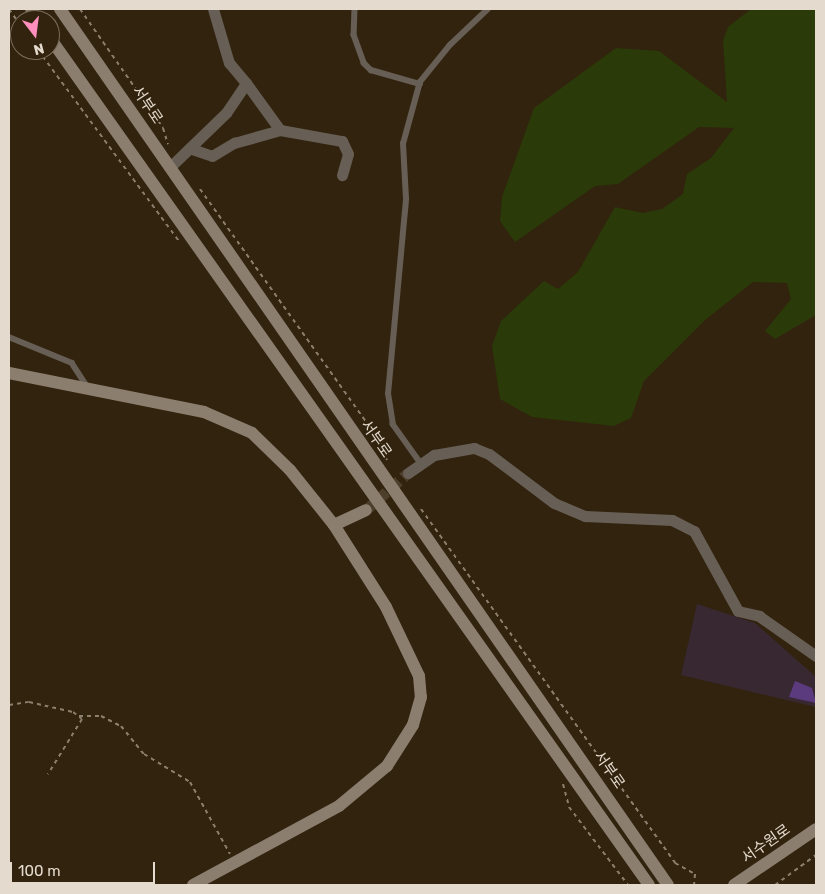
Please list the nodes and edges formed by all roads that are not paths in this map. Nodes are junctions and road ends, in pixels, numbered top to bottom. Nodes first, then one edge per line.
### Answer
1 (60, 9) edge
2 (213, 9) edge
3 (355, 9) edge
4 (488, 9) edge
5 (60, 52) edge
6 (246, 83) junction
7 (420, 84) junction
8 (280, 130) junction
9 (192, 149) junction
10 (170, 167) junction
11 (342, 175) dead end
12 (9, 337) edge
13 (9, 373) edge
14 (89, 389) junction
15 (420, 463) junction
16 (408, 473) tunnel mouth
17 (366, 510) tunnel mouth
18 (334, 525) junction
19 (816, 656) edge
20 (816, 829) edge
21 (193, 885) edge
22 (649, 885) edge
23 (668, 885) edge
24 (734, 885) edge

1 - 10 main road, 서부로
2 - 6 street
3 - 7 lane
4 - 7 lane
5 - 22 main road
6 - 8 street
6 - 9 street
7 - 15 lane
8 - 9 street
8 - 11 street
9 - 10 street
10 - 23 main road, 서부로
12 - 14 lane
13 - 14 main road
14 - 18 main road
15 - 16 street
15 - 19 street
17 - 18 main road
18 - 21 main road
20 - 24 main road, 서수원로

